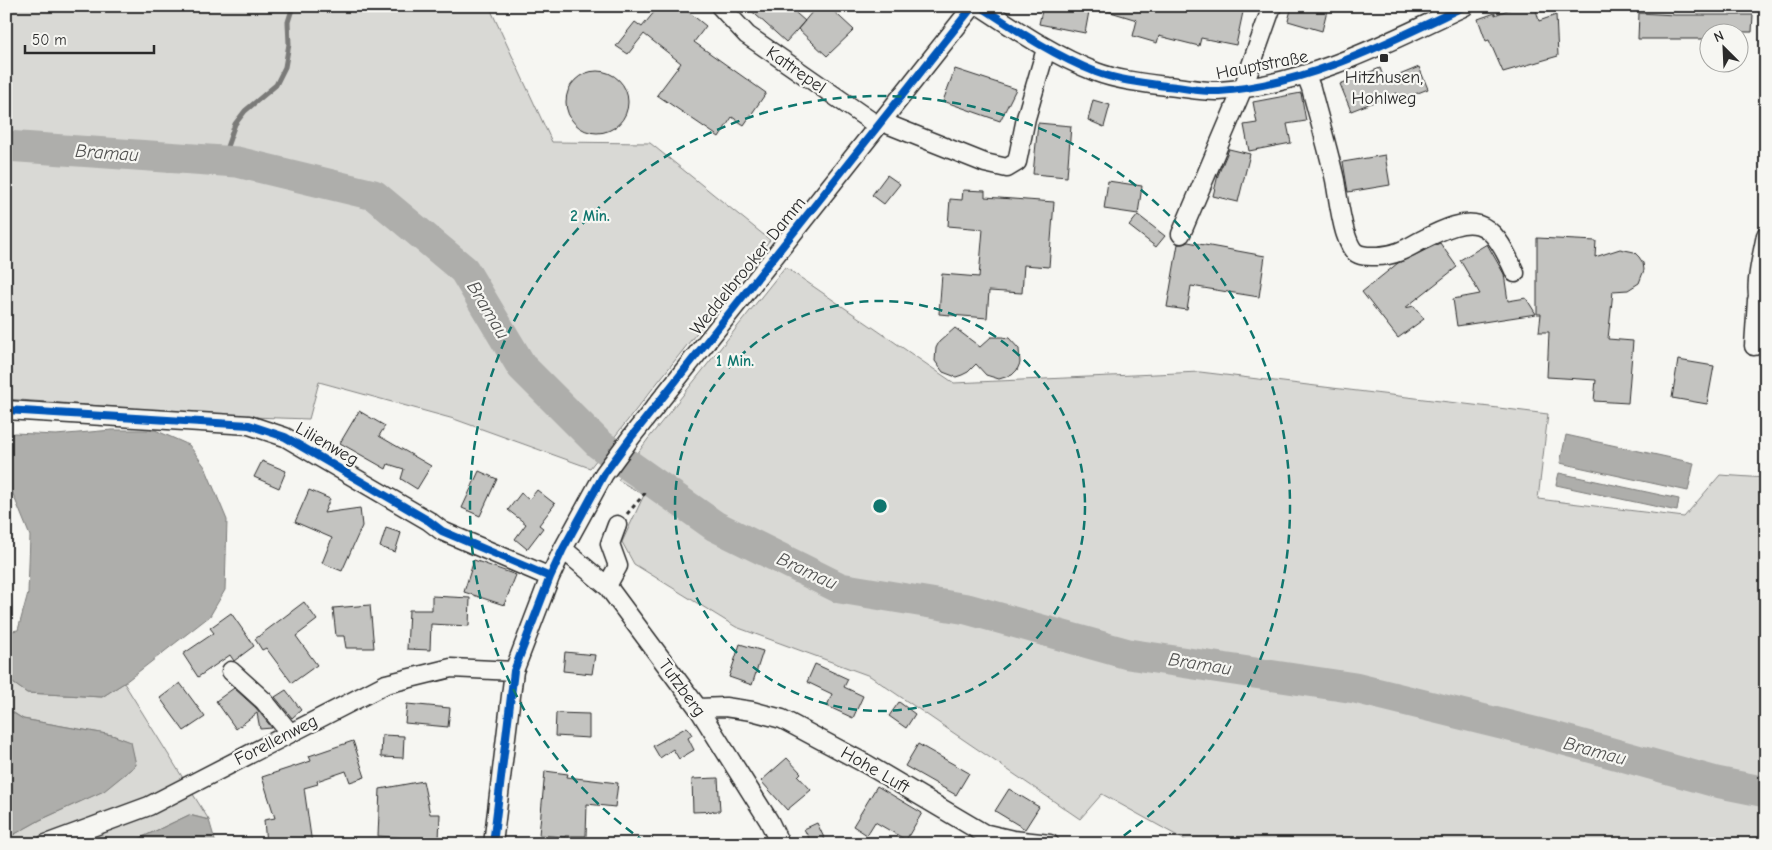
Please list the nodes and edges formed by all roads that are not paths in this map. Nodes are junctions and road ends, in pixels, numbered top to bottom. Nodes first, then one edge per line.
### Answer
1 (720, 6) edge
2 (973, 6) edge
3 (980, 6) edge
4 (1272, 6) edge
5 (1465, 6) edge
6 (1046, 49) junction
7 (1306, 75) junction
8 (1243, 88) junction
9 (880, 124) junction
10 (1181, 234) dead end
11 (1766, 235) edge
12 (1515, 273) dead end
13 (1762, 304) edge
14 (1754, 346) dead end
15 (6, 410) edge
16 (617, 524) road end
17 (563, 548) junction
18 (550, 577) junction
19 (607, 586) junction
20 (231, 670) dead end
21 (514, 671) junction
22 (698, 708) junction
23 (289, 732) junction
24 (46, 844) edge
25 (493, 844) edge
26 (780, 844) edge
27 (1050, 844) edge

1 - 9 street, Kattrepel
2 - 9 street, Weddelbrooker Damm
3 - 6 street, Hauptstraße
4 - 8 street
5 - 7 street, Hauptstraße
6 - 8 street, Hauptstraße
6 - 9 street, Kattrepel
7 - 8 street, Hauptstraße
7 - 12 street
8 - 10 street
9 - 17 street, Weddelbrooker Damm
11 - 13 street
13 - 14 street
15 - 18 street, Lilienweg
16 - 19 street
17 - 18 street, Weddelbrooker Damm
17 - 19 street, Tutzberg
18 - 21 street, Weddelbrooker Damm
19 - 22 street, Tutzberg
20 - 23 street
21 - 23 street, Forellenweg
21 - 25 street, Weddelbrooker Damm
22 - 26 street, Tutzberg
22 - 27 street, Hohe Luft
23 - 24 street, Forellenweg

